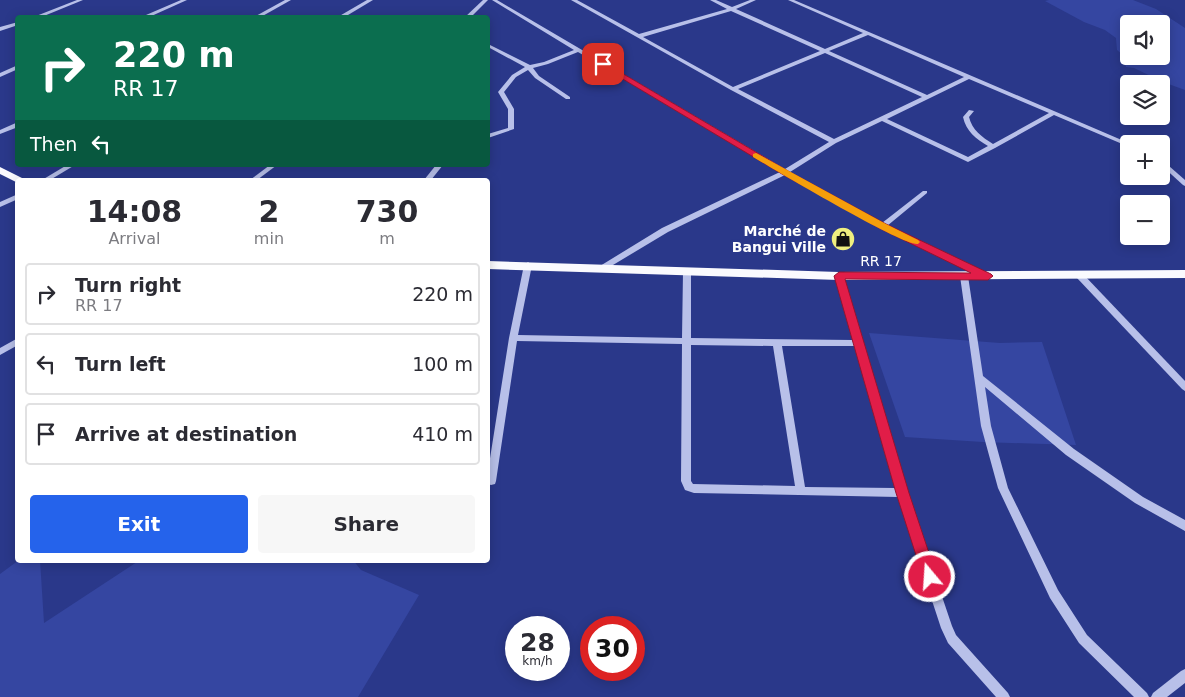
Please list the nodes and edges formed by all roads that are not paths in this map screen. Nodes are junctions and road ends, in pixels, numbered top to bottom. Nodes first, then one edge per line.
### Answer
1 (81, 0) edge
2 (185, 0) edge
3 (289, 0) edge
4 (370, 0) edge
5 (486, 0) edge
6 (494, 0) edge
7 (573, 0) edge
8 (712, 0) edge
9 (754, 0) edge
10 (790, 0) edge
11 (731, 9) junction
12 (41, 15) edge
13 (148, 15) edge
14 (260, 15) edge
15 (343, 15) edge
16 (469, 15) edge
17 (15, 24) edge
18 (0, 29) edge
19 (868, 33) junction
20 (639, 36) junction
21 (490, 45) edge
22 (578, 50) junction
23 (824, 51) junction
24 (529, 67) junction
25 (15, 68) edge
26 (0, 74) edge
27 (968, 77) junction
28 (733, 89) junction
29 (927, 97) junction
30 (568, 98) dead end
31 (972, 111) dead end
32 (1053, 113) junction
33 (882, 119) junction
34 (15, 125) edge
35 (0, 132) edge
36 (490, 135) edge
37 (1120, 141) edge
38 (834, 142) junction
39 (993, 147) junction
40 (68, 167) edge
41 (271, 167) edge
42 (438, 167) edge
43 (1170, 169) edge
44 (0, 170) edge
45 (785, 172) junction
46 (15, 178) edge
47 (49, 178) edge
48 (256, 178) edge
49 (429, 178) edge
50 (1185, 184) edge
51 (925, 192) dead end
52 (15, 198) edge
53 (0, 205) edge
54 (882, 226) junction
55 (490, 265) edge
56 (528, 265) junction
57 (603, 268) junction
58 (687, 272) junction
59 (1185, 274) edge
60 (839, 276) junction
61 (964, 276) junction
62 (988, 276) junction
63 (1080, 276) junction
64 (513, 338) junction
65 (15, 342) edge
66 (688, 342) junction
67 (777, 343) junction
68 (857, 343) junction
69 (0, 352) edge
70 (980, 378) junction
71 (1185, 387) edge
72 (491, 481) dead end
73 (801, 492) junction
74 (902, 493) junction
75 (1185, 526) edge
76 (1185, 675) edge
77 (1004, 697) edge
78 (1143, 697) edge
79 (1157, 697) edge

1 - 12 street
2 - 13 street
3 - 14 street
4 - 15 street
5 - 16 street
6 - 22 street
7 - 20 street
8 - 11 street
9 - 11 street
10 - 19 street
11 - 20 street
11 - 23 street
17 - 18 street
19 - 23 street
19 - 27 street
20 - 28 street
21 - 24 street
22 - 24 street
22 - 45 street
23 - 28 street
23 - 29 street
24 - 30 street
24 - 36 street
25 - 26 street
27 - 29 street
27 - 32 street
28 - 38 street
29 - 33 street
31 - 39 street
32 - 37 street
32 - 39 street
33 - 38 street
33 - 39 street
34 - 35 street
38 - 45 street
40 - 47 street
41 - 48 street
42 - 49 street
43 - 50 street
44 - 46 main road
45 - 54 street
45 - 57 street
51 - 54 street
52 - 53 street
54 - 62 street
55 - 56 main road, RR 17 / RR 17
56 - 57 main road, RR 17 / RR 17
56 - 64 street
57 - 58 main road, RR 17 / RR 17
58 - 60 main road, RR 17 / RR 17
58 - 66 street
59 - 63 main road, RR 17 / RR 17
60 - 61 main road, RR 17 / RR 17
60 - 68 street
61 - 62 main road, RR 17 / RR 17
61 - 70 street
62 - 63 main road, RR 17 / RR 17
63 - 71 street
64 - 66 street
64 - 72 street
65 - 69 street
66 - 67 street
66 - 73 street
67 - 68 street
67 - 73 street
68 - 74 street
70 - 75 street
70 - 78 street
73 - 74 street
74 - 77 street
76 - 79 street

